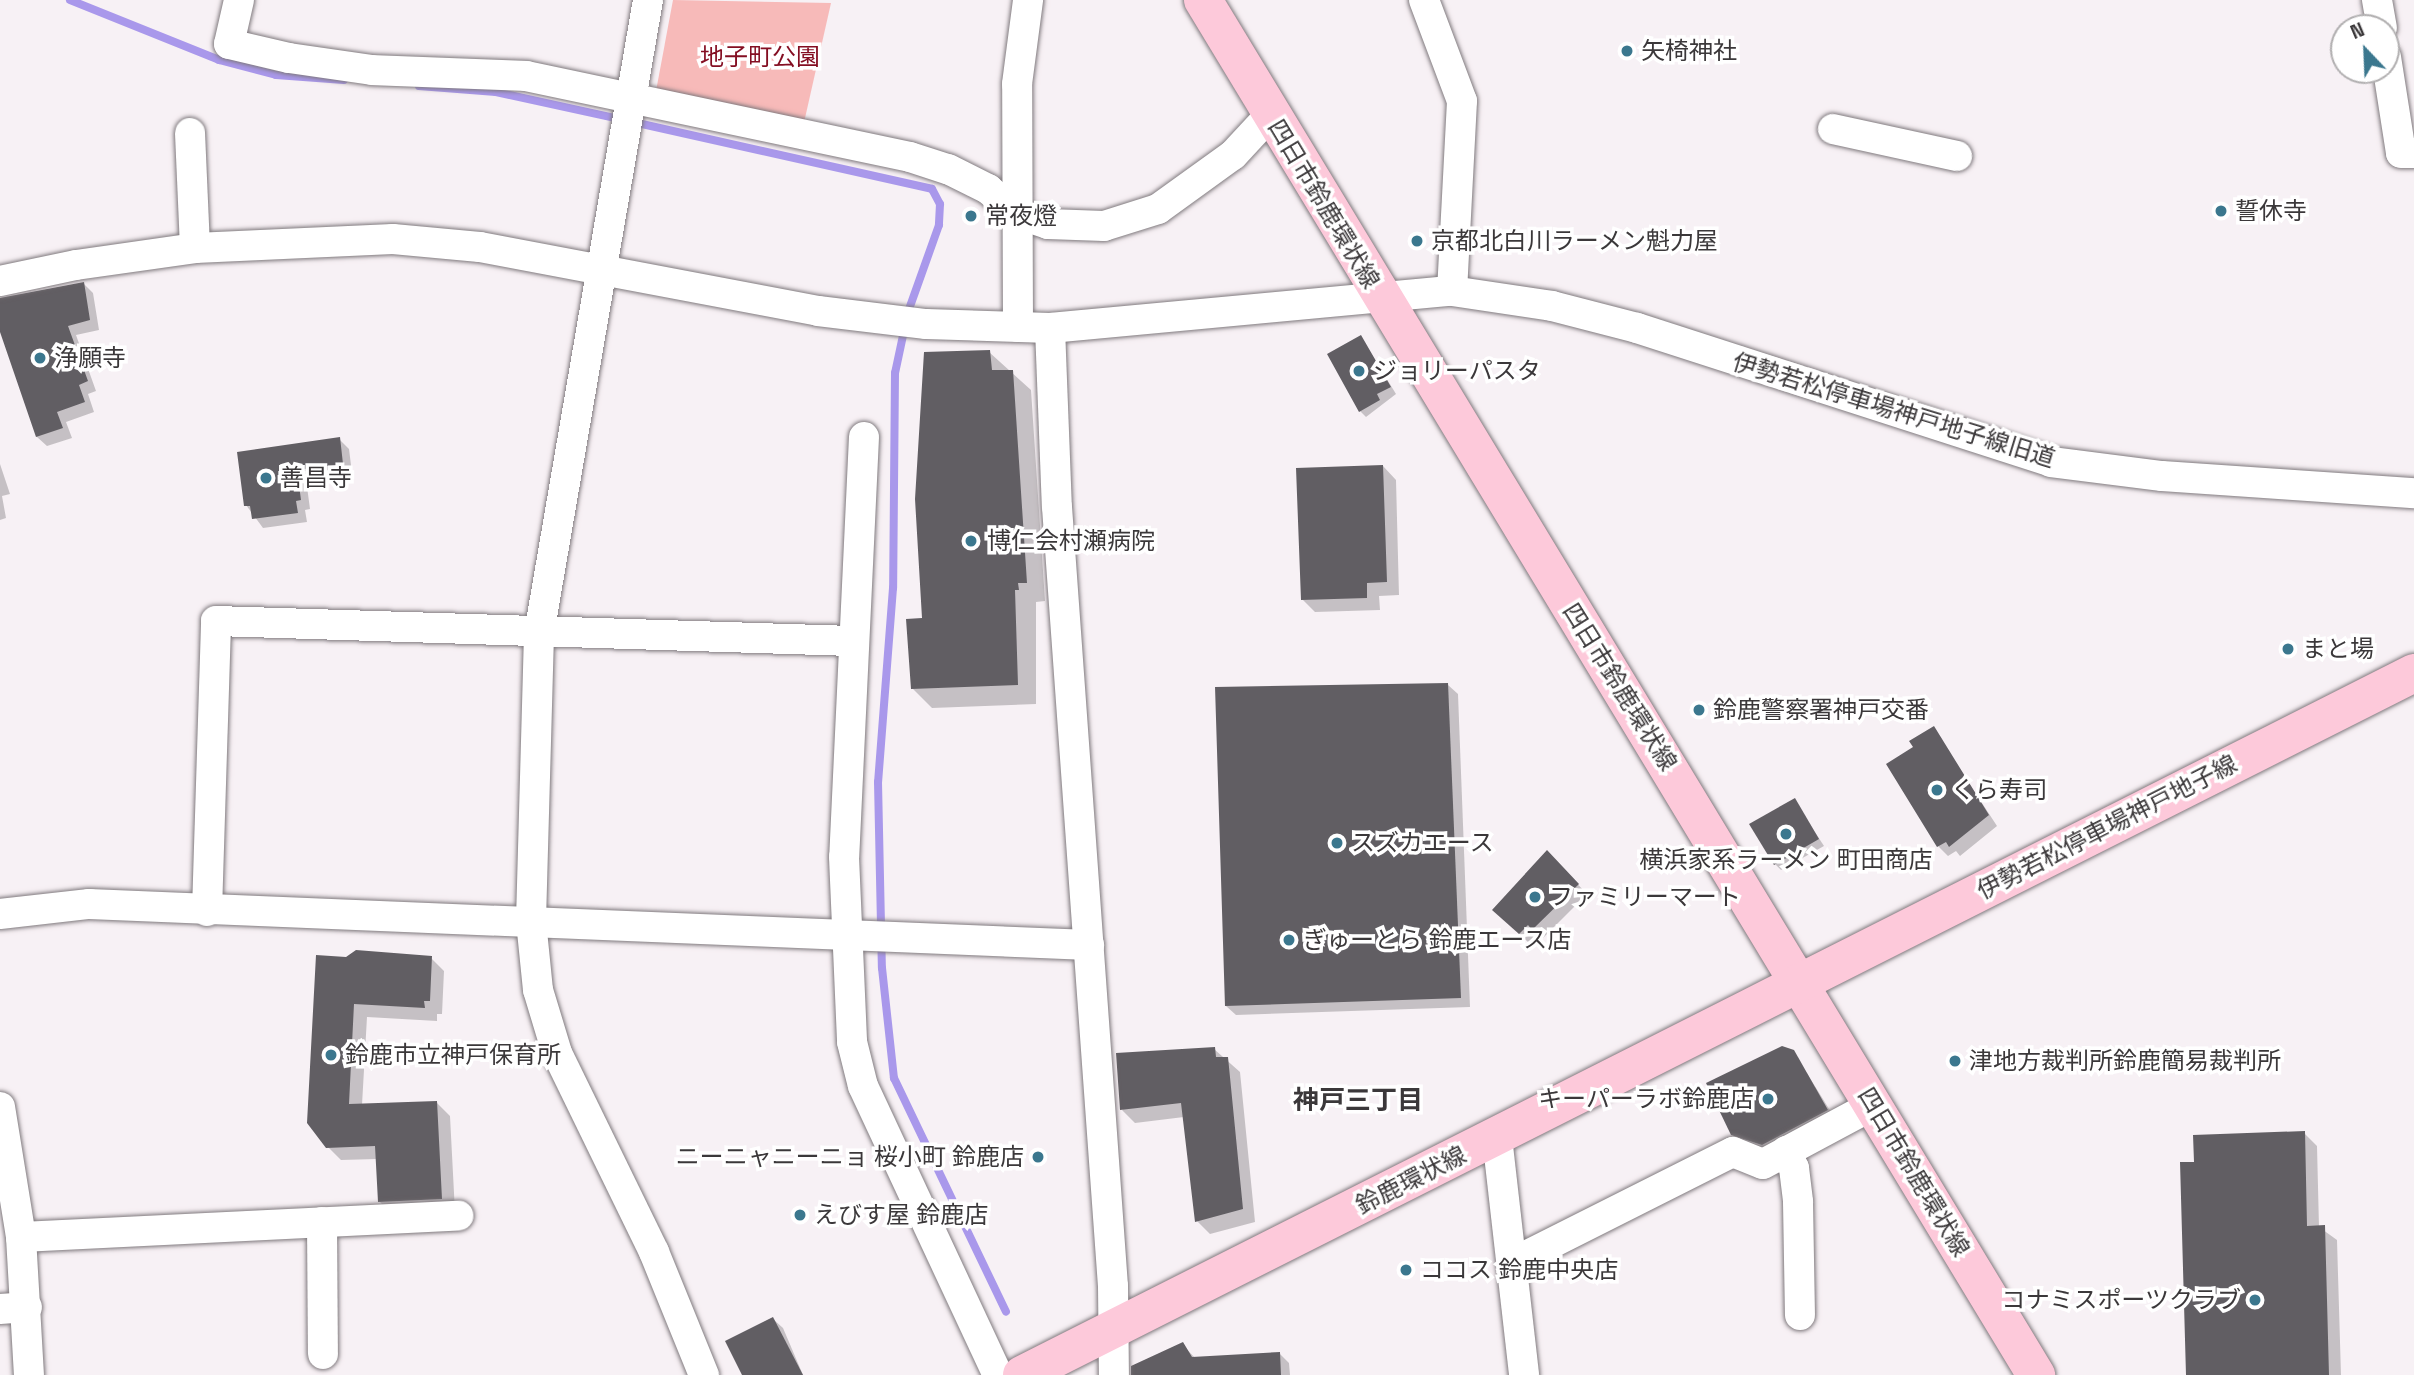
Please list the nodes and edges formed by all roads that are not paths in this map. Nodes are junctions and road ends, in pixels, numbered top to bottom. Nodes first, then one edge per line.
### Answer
1 (239, 0) edge
2 (648, 0) edge
3 (1028, 0) edge
4 (1203, 0) edge
5 (1424, 0) edge
6 (2390, 84) edge
7 (631, 102) junction
8 (1270, 115) junction
9 (1833, 129) dead end
10 (190, 133) dead end
11 (2414, 153) edge
12 (1957, 156) dead end
13 (1016, 214) junction
14 (195, 248) junction
15 (601, 271) junction
16 (0, 281) edge
17 (1452, 291) junction
18 (1381, 298) junction
19 (1018, 327) junction
20 (1049, 328) junction
21 (864, 437) dead end
22 (2414, 493) edge
23 (539, 634) junction
24 (852, 640) junction
25 (2414, 673) edge
26 (207, 911) junction
27 (0, 914) edge
28 (531, 921) junction
29 (854, 933) junction
30 (1089, 945) junction
31 (1801, 985) junction
32 (1873, 1105) junction
33 (0, 1107) edge
34 (1497, 1137) junction
35 (1786, 1152) junction
36 (458, 1216) dead end
37 (322, 1222) junction
38 (22, 1237) junction
39 (1514, 1262) junction
40 (13, 1308) edge
41 (1800, 1315) dead end
42 (1115, 1328) junction
43 (323, 1354) dead end
44 (29, 1375) edge
45 (704, 1375) edge
46 (998, 1375) edge
47 (1022, 1375) edge
48 (1114, 1375) edge
49 (1524, 1375) edge
50 (2036, 1375) edge

1 - 7 street
2 - 7 street
3 - 13 street
4 - 8 main road, 四日市鈴鹿環状線
5 - 17 street
6 - 11 street
7 - 13 street
7 - 15 street
8 - 13 street
8 - 18 main road, 四日市鈴鹿環状線
9 - 12 street
10 - 14 street
13 - 19 street
14 - 15 street, 伊勢若松停車場神戸地子線旧道
14 - 16 street, 伊勢若松停車場神戸地子線旧道
15 - 19 street, 伊勢若松停車場神戸地子線旧道
15 - 23 street
17 - 18 street, 伊勢若松停車場神戸地子線旧道
17 - 22 street, 伊勢若松停車場神戸地子線旧道
18 - 20 street, 伊勢若松停車場神戸地子線旧道
18 - 31 main road, 四日市鈴鹿環状線
19 - 20 street, 伊勢若松停車場神戸地子線旧道
20 - 30 street
21 - 24 street
23 - 24 street
23 - 26 street
23 - 28 street
24 - 29 street
25 - 31 main road, 伊勢若松停車場神戸地子線
26 - 27 street
26 - 28 street
28 - 29 street
28 - 45 street
29 - 30 street
29 - 46 street
30 - 42 street
31 - 32 main road, 四日市鈴鹿環状線
31 - 34 main road, 鈴鹿環状線
32 - 35 street
32 - 50 main road, 四日市鈴鹿環状線
33 - 38 street
34 - 39 street
34 - 42 main road, 鈴鹿環状線
35 - 39 street
35 - 41 street
36 - 37 street
37 - 38 street
37 - 43 street
38 - 40 street
39 - 49 street
40 - 44 street
42 - 47 main road, 鈴鹿環状線
42 - 48 street

